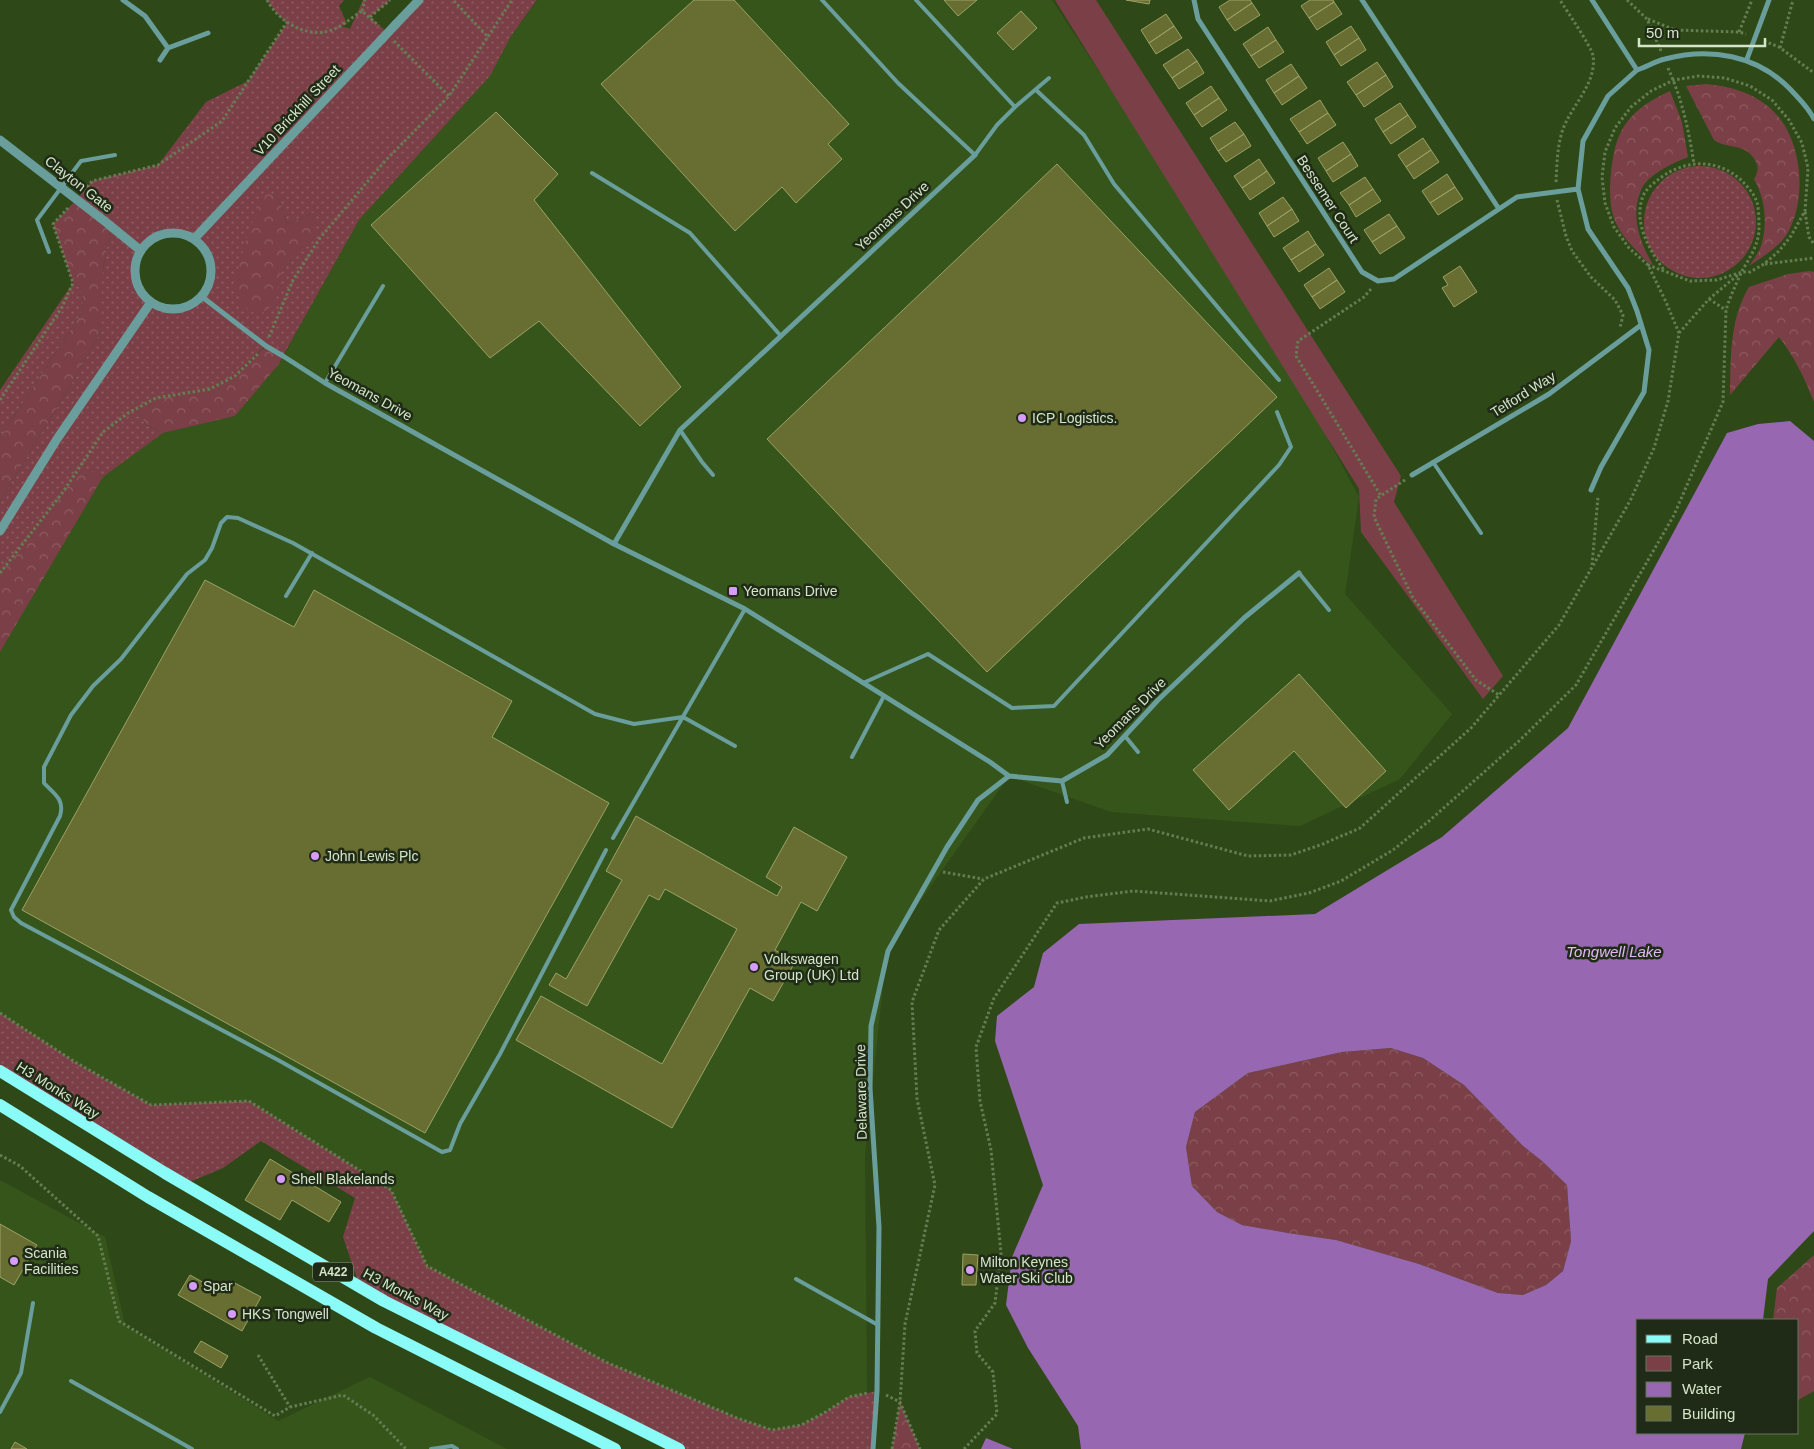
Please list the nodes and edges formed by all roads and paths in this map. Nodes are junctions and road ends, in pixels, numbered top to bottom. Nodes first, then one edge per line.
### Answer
1 (123, 0) edge
2 (267, 0) edge
3 (365, 0) edge
4 (390, 0) edge
5 (419, 0) edge
6 (512, 0) edge
7 (822, 0) edge
8 (916, 0) edge
9 (1194, 0) edge
10 (1362, 0) edge
11 (1592, 0) edge
12 (1627, 0) edge
13 (1752, 0) edge
14 (1769, 0) edge
15 (1793, 0) edge
16 (454, 1) edge
17 (362, 10) junction
18 (370, 17) junction
19 (1647, 19) junction
20 (287, 22) junction
21 (1739, 32) junction
22 (208, 33) dead end
23 (385, 36) junction
24 (488, 37) junction
25 (1754, 37) junction
26 (168, 48) junction
27 (1780, 48) junction
28 (1665, 59) junction
29 (1747, 59) junction
30 (160, 60) dead end
31 (1637, 70) junction
32 (1814, 73) edge
33 (1049, 78) dead end
34 (1674, 80) junction
35 (1036, 90) junction
36 (449, 96) junction
37 (1015, 108) junction
38 (1814, 119) edge
39 (0, 140) edge
40 (115, 155) dead end
41 (975, 155) junction
42 (1694, 164) junction
43 (592, 173) dead end
44 (60, 186) junction
45 (1578, 189) junction
46 (77, 199) junction
47 (1499, 209) junction
48 (1805, 211) junction
49 (194, 239) junction
50 (1814, 244) edge
51 (140, 250) junction
52 (49, 252) dead end
53 (1814, 258) edge
54 (1764, 264) junction
55 (1648, 265) junction
56 (1664, 270) junction
57 (1742, 272) junction
58 (1378, 281) junction
59 (383, 286) dead end
60 (201, 296) junction
61 (1709, 298) junction
62 (151, 302) junction
63 (1726, 310) junction
64 (1641, 325) junction
65 (1678, 333) junction
66 (780, 335) junction
67 (266, 346) junction
68 (1279, 380) dead end
69 (325, 382) junction
70 (0, 400) edge
71 (1277, 412) dead end
72 (680, 430) junction
73 (1433, 462) junction
74 (713, 475) dead end
75 (1412, 476) joint
76 (1592, 489) joint
77 (1381, 496) junction
78 (0, 531) edge
79 (1480, 533) dead end
80 (614, 544) junction
81 (312, 553) junction
82 (1592, 568) junction
83 (0, 573) edge
84 (1299, 573) joint
85 (286, 596) dead end
86 (745, 609) junction
87 (1329, 610) dead end
88 (864, 683) junction
89 (1499, 695) junction
90 (884, 696) junction
91 (683, 717) junction
92 (1125, 736) junction
93 (735, 746) dead end
94 (1138, 752) dead end
95 (852, 757) dead end
96 (1009, 776) junction
97 (1062, 781) junction
98 (1066, 802) dead end
99 (613, 838) dead end
100 (606, 850) dead end
101 (934, 871) junction
102 (984, 879) junction
103 (0, 1013) edge
104 (0, 1071) edge
105 (0, 1105) edge
106 (0, 1155) edge
107 (796, 1279) dead end
108 (33, 1303) dead end
109 (878, 1325) junction
110 (258, 1355) dead end
111 (71, 1381) dead end
112 (877, 1391) junction
113 (900, 1402) junction
114 (290, 1407) junction
115 (0, 1412) edge
116 (192, 1449) edge
117 (406, 1449) edge
118 (431, 1449) edge
119 (457, 1449) edge
120 (615, 1449) edge
121 (679, 1449) edge
122 (873, 1449) edge
123 (892, 1449) edge
124 (920, 1449) edge
125 (964, 1449) edge

1 - 26 street
2 - 20 path
3 - 17 path
4 - 18 path
5 - 23 street, V10 Brickhill Street, bridge
6 - 24 path
7 - 41 lane
8 - 37 lane
9 - 58 street, Bessemer Court
10 - 47 street
11 - 31 street
12 - 19 path
13 - 21 path
14 - 25 street
15 - 27 path
16 - 24 path
17 - 18 path
17 - 20 path
18 - 23 path
19 - 21 path
19 - 28 path
20 - 46 path
21 - 25 path
22 - 26 street
23 - 36 path
23 - 49 street, V10 Brickhill Street
24 - 36 path
25 - 27 path
25 - 29 street
26 - 30 street
27 - 32 path
28 - 29 street
28 - 31 street
28 - 34 path
29 - 38 street
31 - 45 street
33 - 35 lane
34 - 42 path
34 - 48 path
34 - 55 path
35 - 37 lane
35 - 68 lane
36 - 67 path
37 - 41 lane
39 - 44 street, Clayton Gate
40 - 44 lane
41 - 66 street, Yeomans Drive
42 - 56 path
42 - 57 path
43 - 66 lane
44 - 46 street, Clayton Gate
44 - 52 lane
45 - 47 street
45 - 64 street
46 - 51 street, Clayton Gate
46 - 70 path
47 - 58 street
48 - 50 path
48 - 54 path
49 - 51 street
49 - 60 street
51 - 62 street
53 - 54 path
54 - 57 path
55 - 56 path
55 - 65 path
56 - 57 path
57 - 61 path
57 - 63 path
58 - 77 path
59 - 69 lane
60 - 62 street
60 - 67 street, Yeomans Drive
61 - 63 path
61 - 65 path
62 - 78 street
63 - 125 path
64 - 73 street, Telford Way
64 - 76 street
65 - 82 path
66 - 72 street, Yeomans Drive
67 - 69 street, Yeomans Drive
67 - 83 path
69 - 80 street, Yeomans Drive
71 - 88 lane
72 - 74 lane
72 - 80 street, Yeomans Drive
73 - 75 street, Telford Way
73 - 79 lane
75 - 77 path
76 - 82 path
77 - 89 path
80 - 86 street, Yeomans Drive
81 - 85 lane
81 - 91 lane
81 - 100 lane
82 - 89 path
84 - 87 lane
84 - 92 street, Yeomans Drive
86 - 88 street, Yeomans Drive
86 - 91 lane
88 - 90 street, Yeomans Drive
89 - 102 path
90 - 95 lane
90 - 96 street, Yeomans Drive
91 - 93 lane
91 - 99 lane
92 - 94 lane
92 - 97 street, Yeomans Drive
96 - 97 street
96 - 101 street, Delaware Drive
97 - 98 lane
101 - 102 path
101 - 109 street, Delaware Drive
102 - 113 path
103 - 112 path
104 - 121 main road, H3 Monks Way / A422
105 - 120 main road, A422
106 - 114 path
107 - 109 lane
108 - 115 lane
109 - 112 street, Delaware Drive
110 - 114 path
111 - 116 lane
112 - 113 path
112 - 122 street, Delaware Drive
113 - 123 path
113 - 124 path
114 - 117 path
118 - 119 lane

